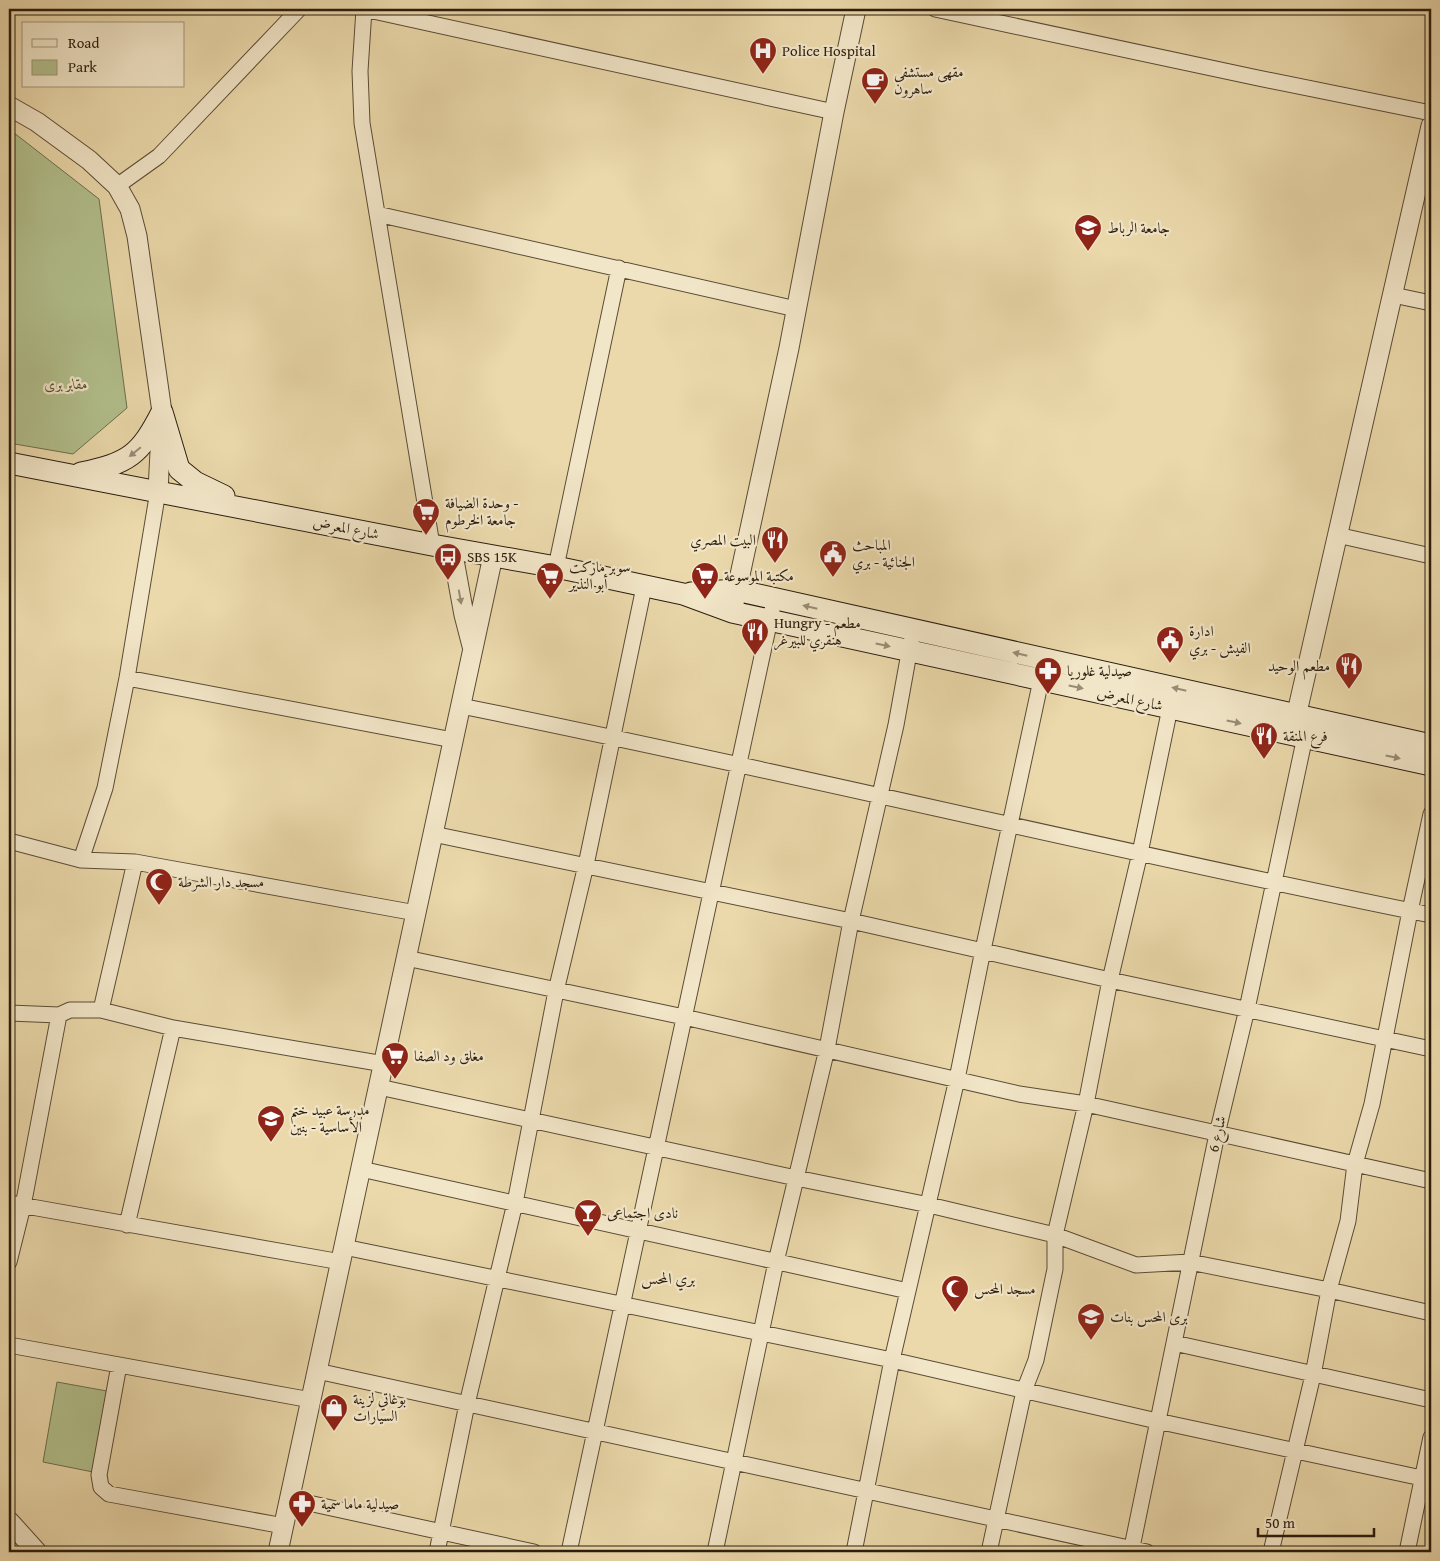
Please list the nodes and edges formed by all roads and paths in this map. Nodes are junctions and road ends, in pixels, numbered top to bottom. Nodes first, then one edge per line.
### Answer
1 (299, 9) edge
2 (363, 9) edge
3 (856, 9) edge
4 (936, 9) edge
5 (9, 106) edge
6 (834, 112) junction
7 (1431, 113) edge
8 (1431, 126) edge
9 (117, 186) junction
10 (377, 214) junction
11 (619, 268) junction
12 (1393, 295) junction
13 (1431, 303) edge
14 (796, 309) junction
15 (162, 412) junction
16 (9, 463) edge
17 (74, 475) junction
18 (158, 491) junction
19 (253, 509) junction
20 (1338, 535) junction
21 (442, 547) junction
22 (493, 556) junction
23 (1431, 556) edge
24 (556, 567) junction
25 (644, 586) junction
26 (736, 590) junction
27 (683, 594) junction
28 (774, 599) junction
29 (732, 612) junction
30 (770, 620) junction
31 (913, 630) junction
32 (473, 650) junction
33 (910, 651) junction
34 (127, 678) junction
35 (1041, 680) junction
36 (461, 706) junction
37 (1170, 708) junction
38 (1301, 726) junction
39 (613, 736) junction
40 (453, 740) junction
41 (1431, 745) edge
42 (740, 765) junction
43 (1431, 765) edge
44 (881, 797) junction
45 (1431, 814) edge
46 (1009, 824) junction
47 (433, 834) junction
48 (9, 840) edge
49 (1140, 853) junction
50 (81, 860) junction
51 (135, 862) junction
52 (586, 866) junction
53 (1274, 882) junction
54 (710, 893) junction
55 (1410, 911) junction
56 (416, 912) junction
57 (1431, 915) edge
58 (851, 921) junction
59 (982, 950) junction
60 (406, 958) junction
61 (1110, 980) junction
62 (556, 991) junction
63 (1247, 1009) junction
64 (101, 1010) junction
65 (9, 1013) edge
66 (59, 1015) junction
67 (684, 1017) junction
68 (173, 1028) junction
69 (1384, 1039) junction
70 (1431, 1048) edge
71 (827, 1050) junction
72 (384, 1064) junction
73 (957, 1079) junction
74 (379, 1087) junction
75 (1086, 1104) junction
76 (531, 1120) junction
77 (1217, 1134) junction
78 (655, 1147) junction
79 (1355, 1164) junction
80 (361, 1169) junction
81 (796, 1178) junction
82 (1431, 1181) edge
83 (515, 1203) junction
84 (16, 1205) edge
85 (929, 1205) junction
86 (127, 1225) junction
87 (638, 1231) junction
88 (1056, 1235) junction
89 (342, 1255) junction
90 (9, 1262) edge
91 (776, 1262) junction
92 (1190, 1262) junction
93 (497, 1278) junction
94 (1329, 1290) junction
95 (908, 1291) junction
96 (622, 1305) junction
97 (1431, 1313) edge
98 (762, 1334) junction
99 (1174, 1343) junction
100 (9, 1345) edge
101 (892, 1360) junction
102 (119, 1365) junction
103 (317, 1371) junction
104 (1313, 1374) junction
105 (1024, 1391) junction
106 (311, 1400) junction
107 (1431, 1400) edge
108 (467, 1404) junction
109 (1157, 1421) junction
110 (595, 1433) junction
111 (1431, 1436) edge
112 (1295, 1451) junction
113 (733, 1462) junction
114 (1427, 1479) edge
115 (866, 1491) junction
116 (290, 1499) junction
117 (996, 1520) junction
118 (9, 1522) edge
119 (284, 1526) junction
120 (441, 1533) junction
121 (1137, 1551) edge
122 (37, 1552) edge
123 (278, 1552) edge
124 (437, 1552) edge
125 (534, 1552) edge
126 (569, 1552) edge
127 (715, 1552) edge
128 (854, 1552) edge
129 (989, 1552) edge
130 (1271, 1552) edge
131 (1407, 1552) edge

1 - 9 street
2 - 6 street
2 - 10 street
3 - 6 street
4 - 7 street
5 - 9 street
6 - 14 street
8 - 12 street
9 - 15 street
10 - 11 street
10 - 21 street
11 - 14 street
11 - 24 street
12 - 13 street
12 - 20 street
14 - 26 street
15 -> 17 main road
15 - 18 street
15 - 19 main road
16 - 17 main road, شارع المعرض
17 - 18 main road, شارع المعرض
18 - 19 main road, شارع المعرض
18 - 34 street
19 - 21 main road, شارع المعرض
20 - 23 street
20 - 38 street
21 - 22 main road, شارع المعرض
21 -> 32 street
22 - 24 main road, شارع المعرض
22 - 32 street
24 - 25 main road, شارع المعرض
25 - 27 main road, شارع المعرض
25 - 39 street
26 - 27 main road, شارع المعرض
26 - 28 main road, شارع المعرض
26 - 29 street
27 - 29 main road, شارع المعرض
28 - 30 street
31 -> 28 main road, شارع المعرض
29 - 30 main road, شارع المعرض
30 -> 33 main road, شارع المعرض
30 - 42 street
31 - 33 street
38 -> 31 main road, شارع المعرض
32 - 36 street
33 - 35 main road, شارع المعرض
33 - 44 street
34 - 40 street
34 - 50 street
35 -> 37 main road, شارع المعرض
35 - 46 street
36 - 39 street
36 - 40 street
37 -> 38 main road, شارع المعرض
37 - 49 street
38 - 41 main road, شارع المعرض
38 -> 43 main road, شارع المعرض
38 - 53 street, شارع 6
39 - 42 street
39 - 52 street
40 - 47 street
42 - 44 street
42 - 54 street
44 - 46 street
44 - 58 street
45 - 55 street
46 - 49 street
46 - 59 street
47 - 52 street
47 - 56 street
48 - 50 street
49 - 53 street
49 - 61 street
50 - 51 street
51 - 56 street
51 - 64 street
52 - 54 street
52 - 62 street
53 - 55 street
53 - 63 street, شارع 6
54 - 58 street
54 - 67 street
55 - 57 street
55 - 69 street
56 - 60 street
58 - 59 street
58 - 71 street
59 - 61 street
59 - 73 street
60 - 62 street
60 - 72 street
61 - 63 street
61 - 75 street
62 - 67 street
62 - 76 street
63 - 69 street
63 - 77 street, شارع 6
64 - 66 street
64 - 68 street
65 - 66 street
66 - 84 street
67 - 71 street
67 - 78 street
68 - 72 street
68 - 86 street
69 - 70 street
69 - 79 street
71 - 73 street
71 - 81 street
72 - 74 street
73 - 75 street
73 - 85 street
74 - 76 street
74 - 80 street
75 - 77 street
75 - 88 street
76 - 78 street
76 - 83 street
77 - 79 street
77 - 92 street, شارع 6
78 - 81 street
78 - 87 street
79 - 82 street
79 - 94 street
80 - 83 street
80 - 89 street
81 - 85 street
81 - 91 street
83 - 87 street
83 - 93 street
84 - 86 street
84 - 90 street
85 - 88 street
85 - 95 street
86 - 89 street
87 - 91 street
87 - 96 street
88 - 92 street
88 - 105 street
89 - 93 street
89 - 103 street
91 - 95 street
91 - 98 street
92 - 94 street
92 - 99 street, شارع 6
93 - 96 street
93 - 108 street
94 - 97 street
94 - 104 street
95 - 101 street
96 - 98 street
96 - 110 street
98 - 101 street
98 - 113 street
99 - 104 street
99 - 109 street, شارع 6
100 - 102 street
101 - 105 street
101 - 115 street
102 - 106 street
102 - 119 street
103 - 106 street
103 - 108 street
104 - 107 street
104 - 112 street
105 - 109 street
105 - 117 street
106 - 116 street
108 - 110 street
108 - 120 street
109 - 112 street
109 - 121 street, شارع 6
110 - 113 street
110 - 126 street
111 - 114 street
112 - 114 street
112 - 130 street
113 - 115 street
113 - 127 street
114 - 131 street
115 - 117 street
115 - 128 street
116 - 119 street
116 - 120 street
117 - 121 street
117 - 129 street
118 - 122 street
119 - 123 street
120 - 124 street
120 - 125 street

